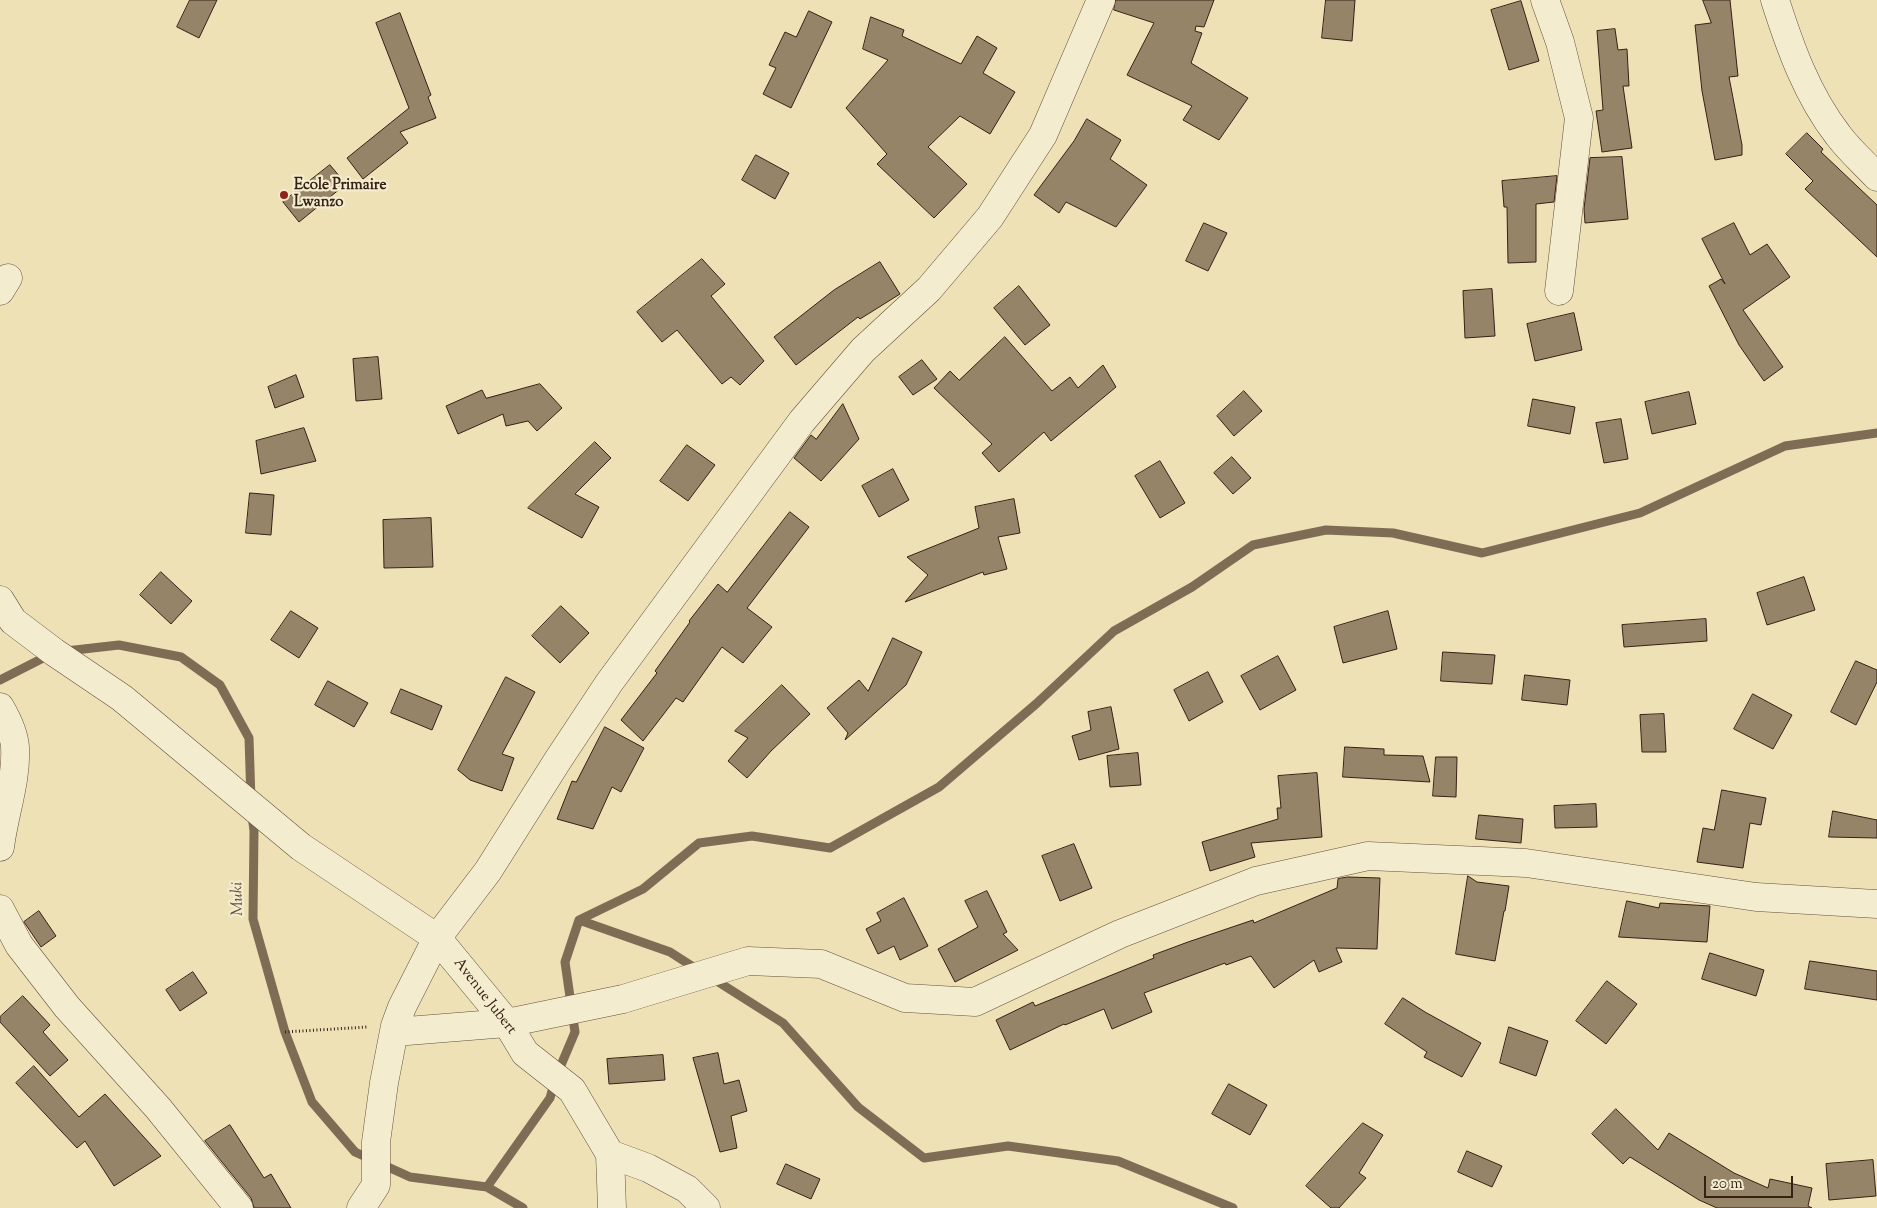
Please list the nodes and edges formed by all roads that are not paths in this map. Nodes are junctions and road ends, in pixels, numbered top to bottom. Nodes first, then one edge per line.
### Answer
1 (1101, 0) edge
2 (1545, 0) edge
3 (1775, 0) edge
4 (1877, 177) edge
5 (1559, 291) dead end
6 (0, 600) edge
7 (0, 707) edge
8 (0, 847) edge
9 (1877, 904) edge
10 (0, 909) edge
11 (437, 938) junction
12 (507, 1023) junction
13 (395, 1026) junction
14 (610, 1154) junction
15 (381, 1196) edge
16 (239, 1208) edge
17 (361, 1208) edge
18 (612, 1208) edge
19 (706, 1208) edge

1 - 11 street
2 - 5 street
3 - 4 street
6 - 11 street, Avenue Jubert
7 - 8 street
9 - 12 street
10 - 16 street
11 - 12 street, Avenue Jubert
11 - 13 street
12 - 13 street
12 - 14 street, Avenue Jubert
13 - 15 street
14 - 18 street
14 - 19 street
15 - 17 street

